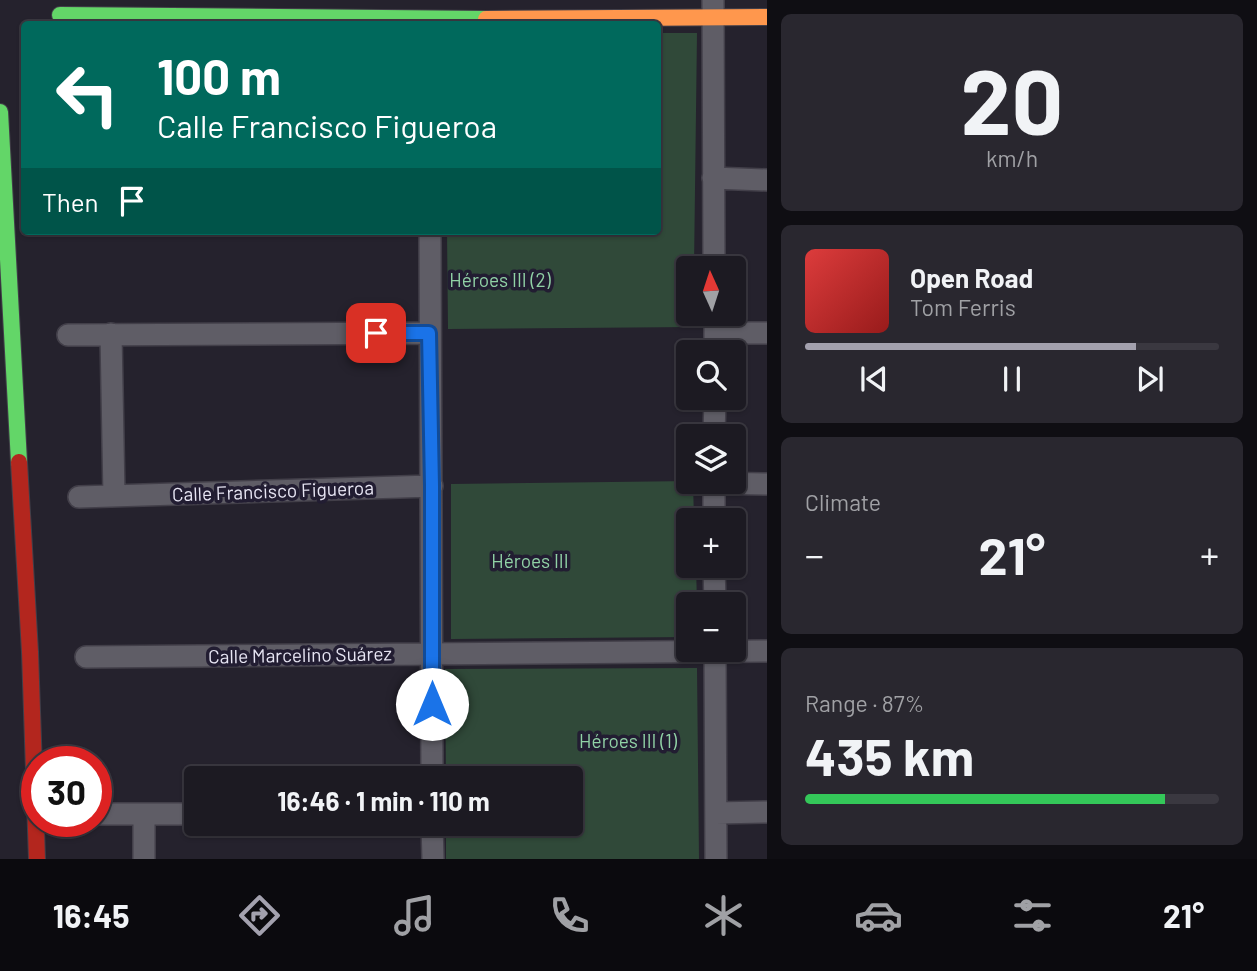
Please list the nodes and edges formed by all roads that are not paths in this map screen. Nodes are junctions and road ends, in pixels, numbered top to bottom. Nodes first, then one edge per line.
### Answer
1 (713, 8) edge
2 (429, 14) edge
3 (60, 15) dead end
4 (767, 16) edge
5 (0, 112) edge
6 (713, 178) junction
7 (767, 180) edge
8 (430, 235) edge
9 (714, 256) edge
10 (429, 333) junction
11 (715, 333) edge
12 (767, 333) edge
13 (111, 334) junction
14 (68, 335) dead end
15 (746, 483) edge
16 (767, 484) edge
17 (432, 486) junction
18 (114, 496) junction
19 (79, 497) dead end
20 (676, 651) edge
21 (746, 651) edge
22 (767, 651) edge
23 (432, 654) junction
24 (86, 657) dead end
25 (715, 662) edge
26 (432, 766) edge
27 (767, 812) edge
28 (716, 813) junction
29 (112, 814) edge
30 (144, 814) junction
31 (184, 814) edge
32 (432, 836) edge
33 (37, 859) edge
34 (144, 859) edge
35 (433, 859) edge
36 (716, 859) edge

1 - 2 main road
1 - 4 main road
1 - 6 street
2 - 3 main road
5 - 33 main road
6 - 7 street
6 - 9 street
8 - 10 street
10 - 13 street
10 - 17 street
11 - 12 street
13 - 14 street
13 - 18 street
15 - 16 street
17 - 18 street, Calle Francisco Figueroa
17 - 23 street
18 - 19 street, Calle Francisco Figueroa
20 - 23 street, Calle Marcelino Suárez
21 - 22 street, Calle Marcelino Suárez
23 - 24 street, Calle Marcelino Suárez
23 - 26 street
25 - 28 street
27 - 28 street
28 - 36 street
29 - 30 street
30 - 31 street
30 - 34 street
32 - 35 street

